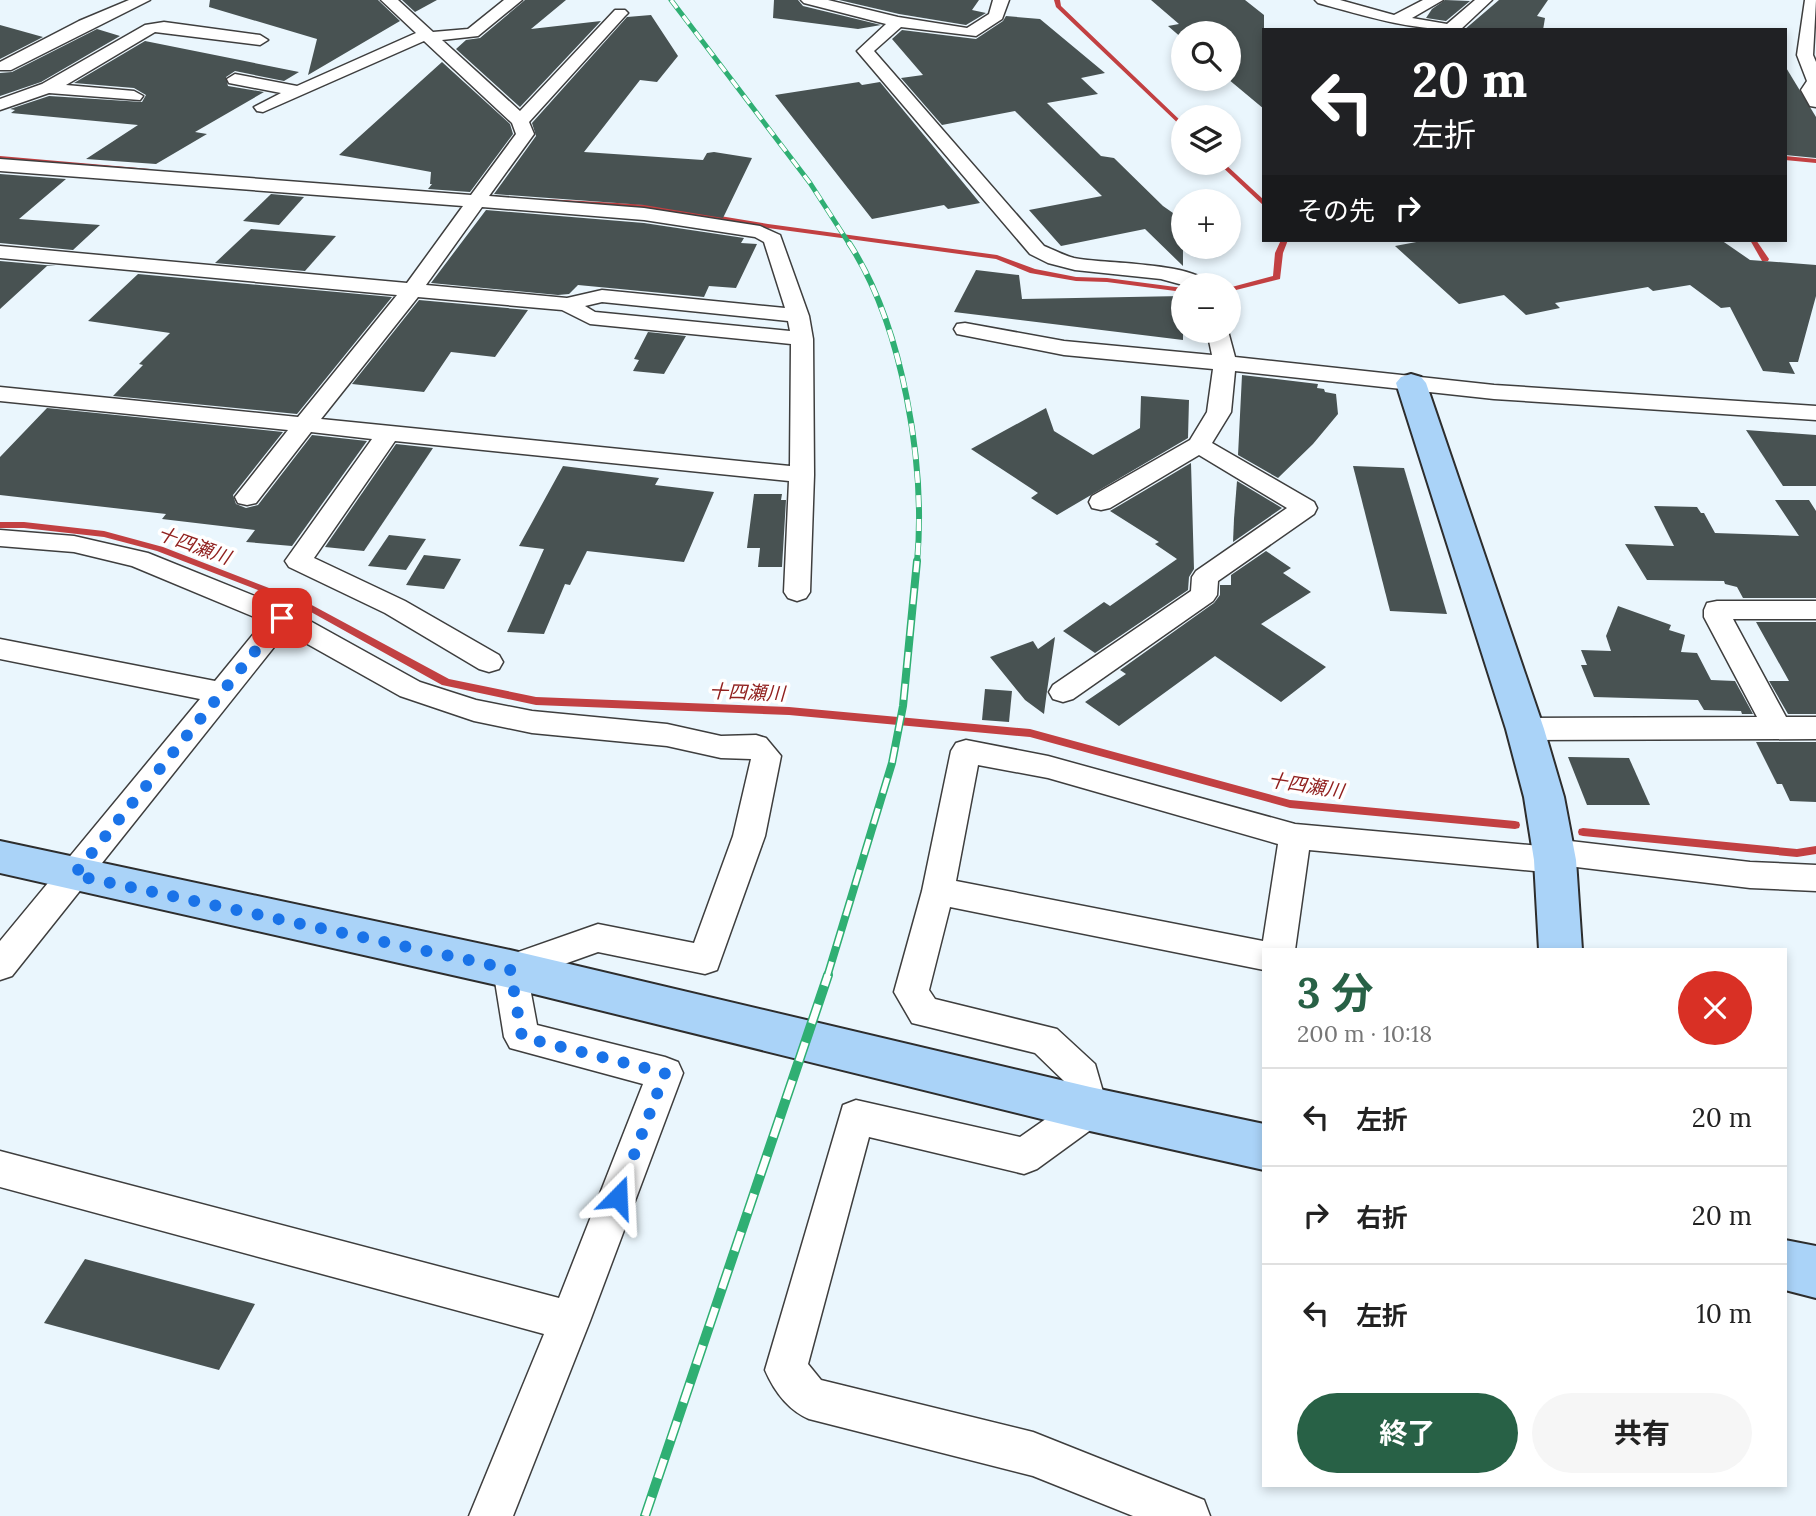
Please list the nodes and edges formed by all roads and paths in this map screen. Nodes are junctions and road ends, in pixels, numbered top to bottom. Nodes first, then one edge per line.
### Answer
1 (142, 0) edge
2 (388, 0) edge
3 (514, 0) edge
4 (809, 0) edge
5 (1001, 0) edge
6 (1324, 0) edge
7 (1435, 0) edge
8 (1484, 0) edge
9 (1813, 0) edge
10 (620, 13) dead end
11 (1395, 20) junction
12 (898, 22) junction
13 (1439, 28) edge
14 (1452, 28) edge
15 (427, 36) junction
16 (260, 40) dead end
17 (5, 66) dead end
18 (235, 79) dead end
19 (48, 88) junction
20 (1809, 90) edge
21 (298, 91) junction
22 (134, 96) dead end
23 (0, 105) edge
24 (263, 107) dead end
25 (520, 121) junction
26 (0, 165) edge
27 (478, 203) junction
28 (0, 252) edge
29 (1171, 275) edge
30 (412, 290) junction
31 (800, 328) junction
32 (965, 329) dead end
33 (1221, 343) edge
34 (1225, 363) junction
35 (1411, 383) junction
36 (0, 394) edge
37 (1816, 413) edge
38 (302, 426) junction
39 (387, 435) junction
40 (1199, 445) junction
41 (802, 475) junction
42 (247, 497) dead end
43 (1101, 502) dead end
44 (0, 538) edge
45 (797, 592) dead end
46 (1816, 610) edge
47 (282, 618) junction
48 (0, 649) edge
49 (489, 663) dead end
50 (1063, 692) dead end
51 (222, 693) junction
52 (1816, 728) edge
53 (1525, 729) junction
54 (1778, 730) junction
55 (1295, 836) junction
56 (1554, 856) junction
57 (0, 858) edge
58 (74, 875) junction
59 (1816, 878) edge
60 (939, 891) junction
61 (1278, 948) edge
62 (1561, 948) edge
63 (1262, 956) edge
64 (0, 966) edge
65 (510, 969) junction
66 (1090, 1109) junction
67 (1262, 1147) edge
68 (0, 1168) edge
69 (1787, 1265) edge
70 (1816, 1272) edge
71 (570, 1321) junction
72 (491, 1516) edge
73 (1188, 1516) edge

1 - 17 street
2 - 15 street
3 - 15 street
4 - 12 street
5 - 12 street
6 - 11 street
7 - 11 street
8 - 14 street
9 - 20 street
10 - 25 street
11 - 13 street
12 - 29 street
15 - 21 street
15 - 25 street
16 - 19 street
18 - 21 street
19 - 22 street
19 - 23 street
21 - 24 street
25 - 27 street
26 - 27 street
27 - 30 street
27 - 31 street
28 - 30 street
30 - 31 street
30 - 38 street
31 - 41 street
32 - 34 street
33 - 34 street
34 - 35 street
34 - 40 street
35 - 37 street
35 - 53 street
36 - 38 street
38 - 39 street
38 - 42 street
39 - 41 street
39 - 49 street
40 - 43 street
40 - 50 street
41 - 45 street
44 - 47 street
46 - 54 street
47 - 51 street
47 - 65 street
48 - 51 street
51 - 58 street
52 - 54 street
53 - 54 street
53 - 56 street
55 - 56 street
55 - 60 street
55 - 61 street
56 - 59 street
56 - 62 street
57 - 58 street
58 - 64 street
58 - 65 street
60 - 63 street
60 - 66 street
65 - 66 street
65 - 71 street
66 - 67 street
66 - 73 street
68 - 71 street
69 - 70 street
71 - 72 street

